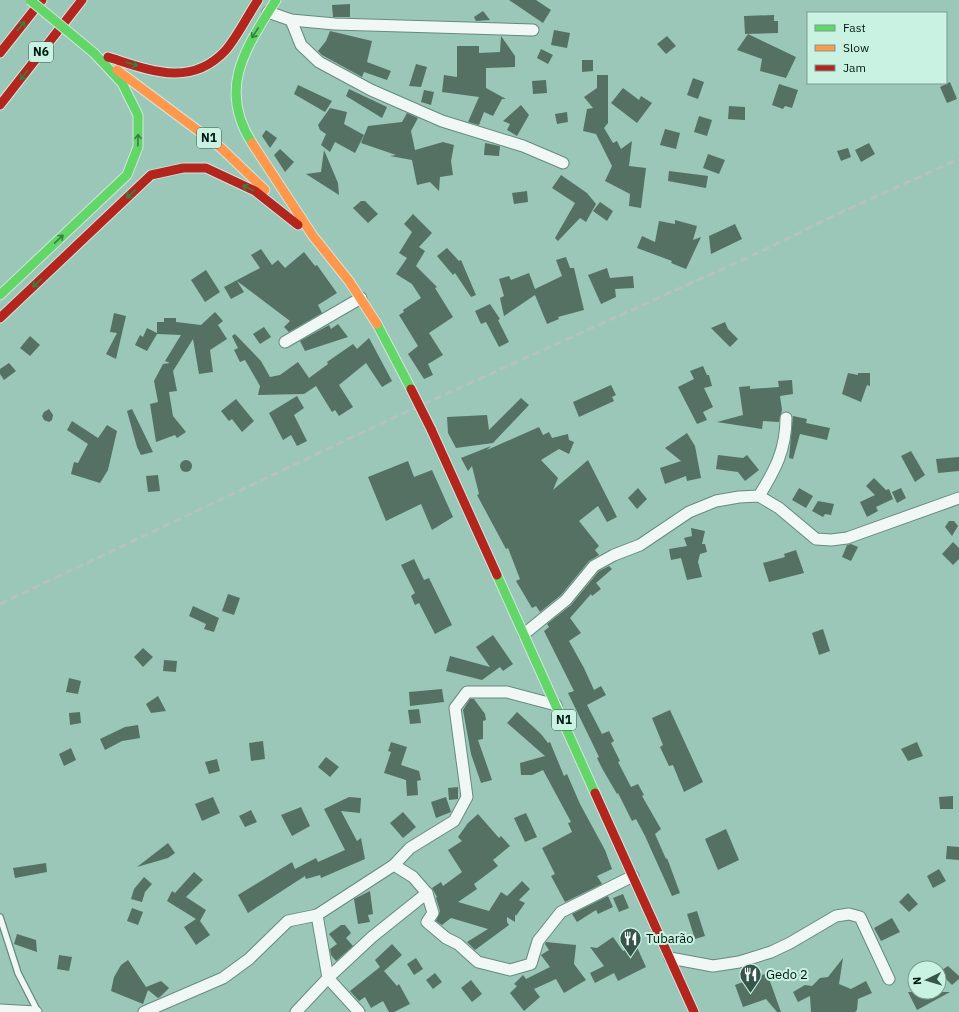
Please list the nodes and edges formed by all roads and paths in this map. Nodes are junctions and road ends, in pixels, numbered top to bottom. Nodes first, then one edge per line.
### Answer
1 (30, 0) edge
2 (42, 0) edge
3 (82, 0) edge
4 (258, 0) edge
5 (276, 0) edge
6 (268, 12) junction
7 (291, 20) junction
8 (533, 30) dead end
9 (0, 53) edge
10 (94, 53) junction
11 (0, 104) edge
12 (563, 164) dead end
13 (313, 236) junction
14 (0, 294) edge
15 (360, 298) junction
16 (0, 318) edge
17 (285, 342) dead end
18 (786, 418) dead end
19 (759, 496) junction
20 (959, 498) edge
21 (524, 634) junction
22 (557, 705) junction
23 (394, 865) junction
24 (633, 876) junction
25 (427, 893) junction
26 (317, 915) junction
27 (0, 917) edge
28 (670, 958) junction
29 (328, 978) junction
30 (889, 979) dead end
31 (0, 1010) edge
32 (37, 1012) edge
33 (144, 1012) edge
34 (296, 1012) edge
35 (359, 1012) edge
36 (694, 1012) edge

1 - 10 highway, bridge
9 -> 2 highway, N6
3 -> 11 highway, N6
10 -> 4 highway
5 - 6 highway
6 - 7 street
6 -> 13 highway
7 - 8 street
7 - 12 street
10 - 13 highway, N1
14 -> 10 highway
13 - 15 highway, N1
13 -> 16 highway
15 - 17 street
15 - 21 highway, N1, bridge
18 - 19 street
19 - 20 street
19 - 21 street
21 - 22 highway, N1
22 - 23 street
22 - 24 highway, N1
23 - 25 street
23 - 26 street
24 - 25 street
24 - 28 highway, N1
25 - 29 street
26 - 29 street
26 - 33 street
27 - 32 lane
28 - 30 street
28 - 36 highway, N1
29 - 34 street
29 - 35 street
31 - 32 street

